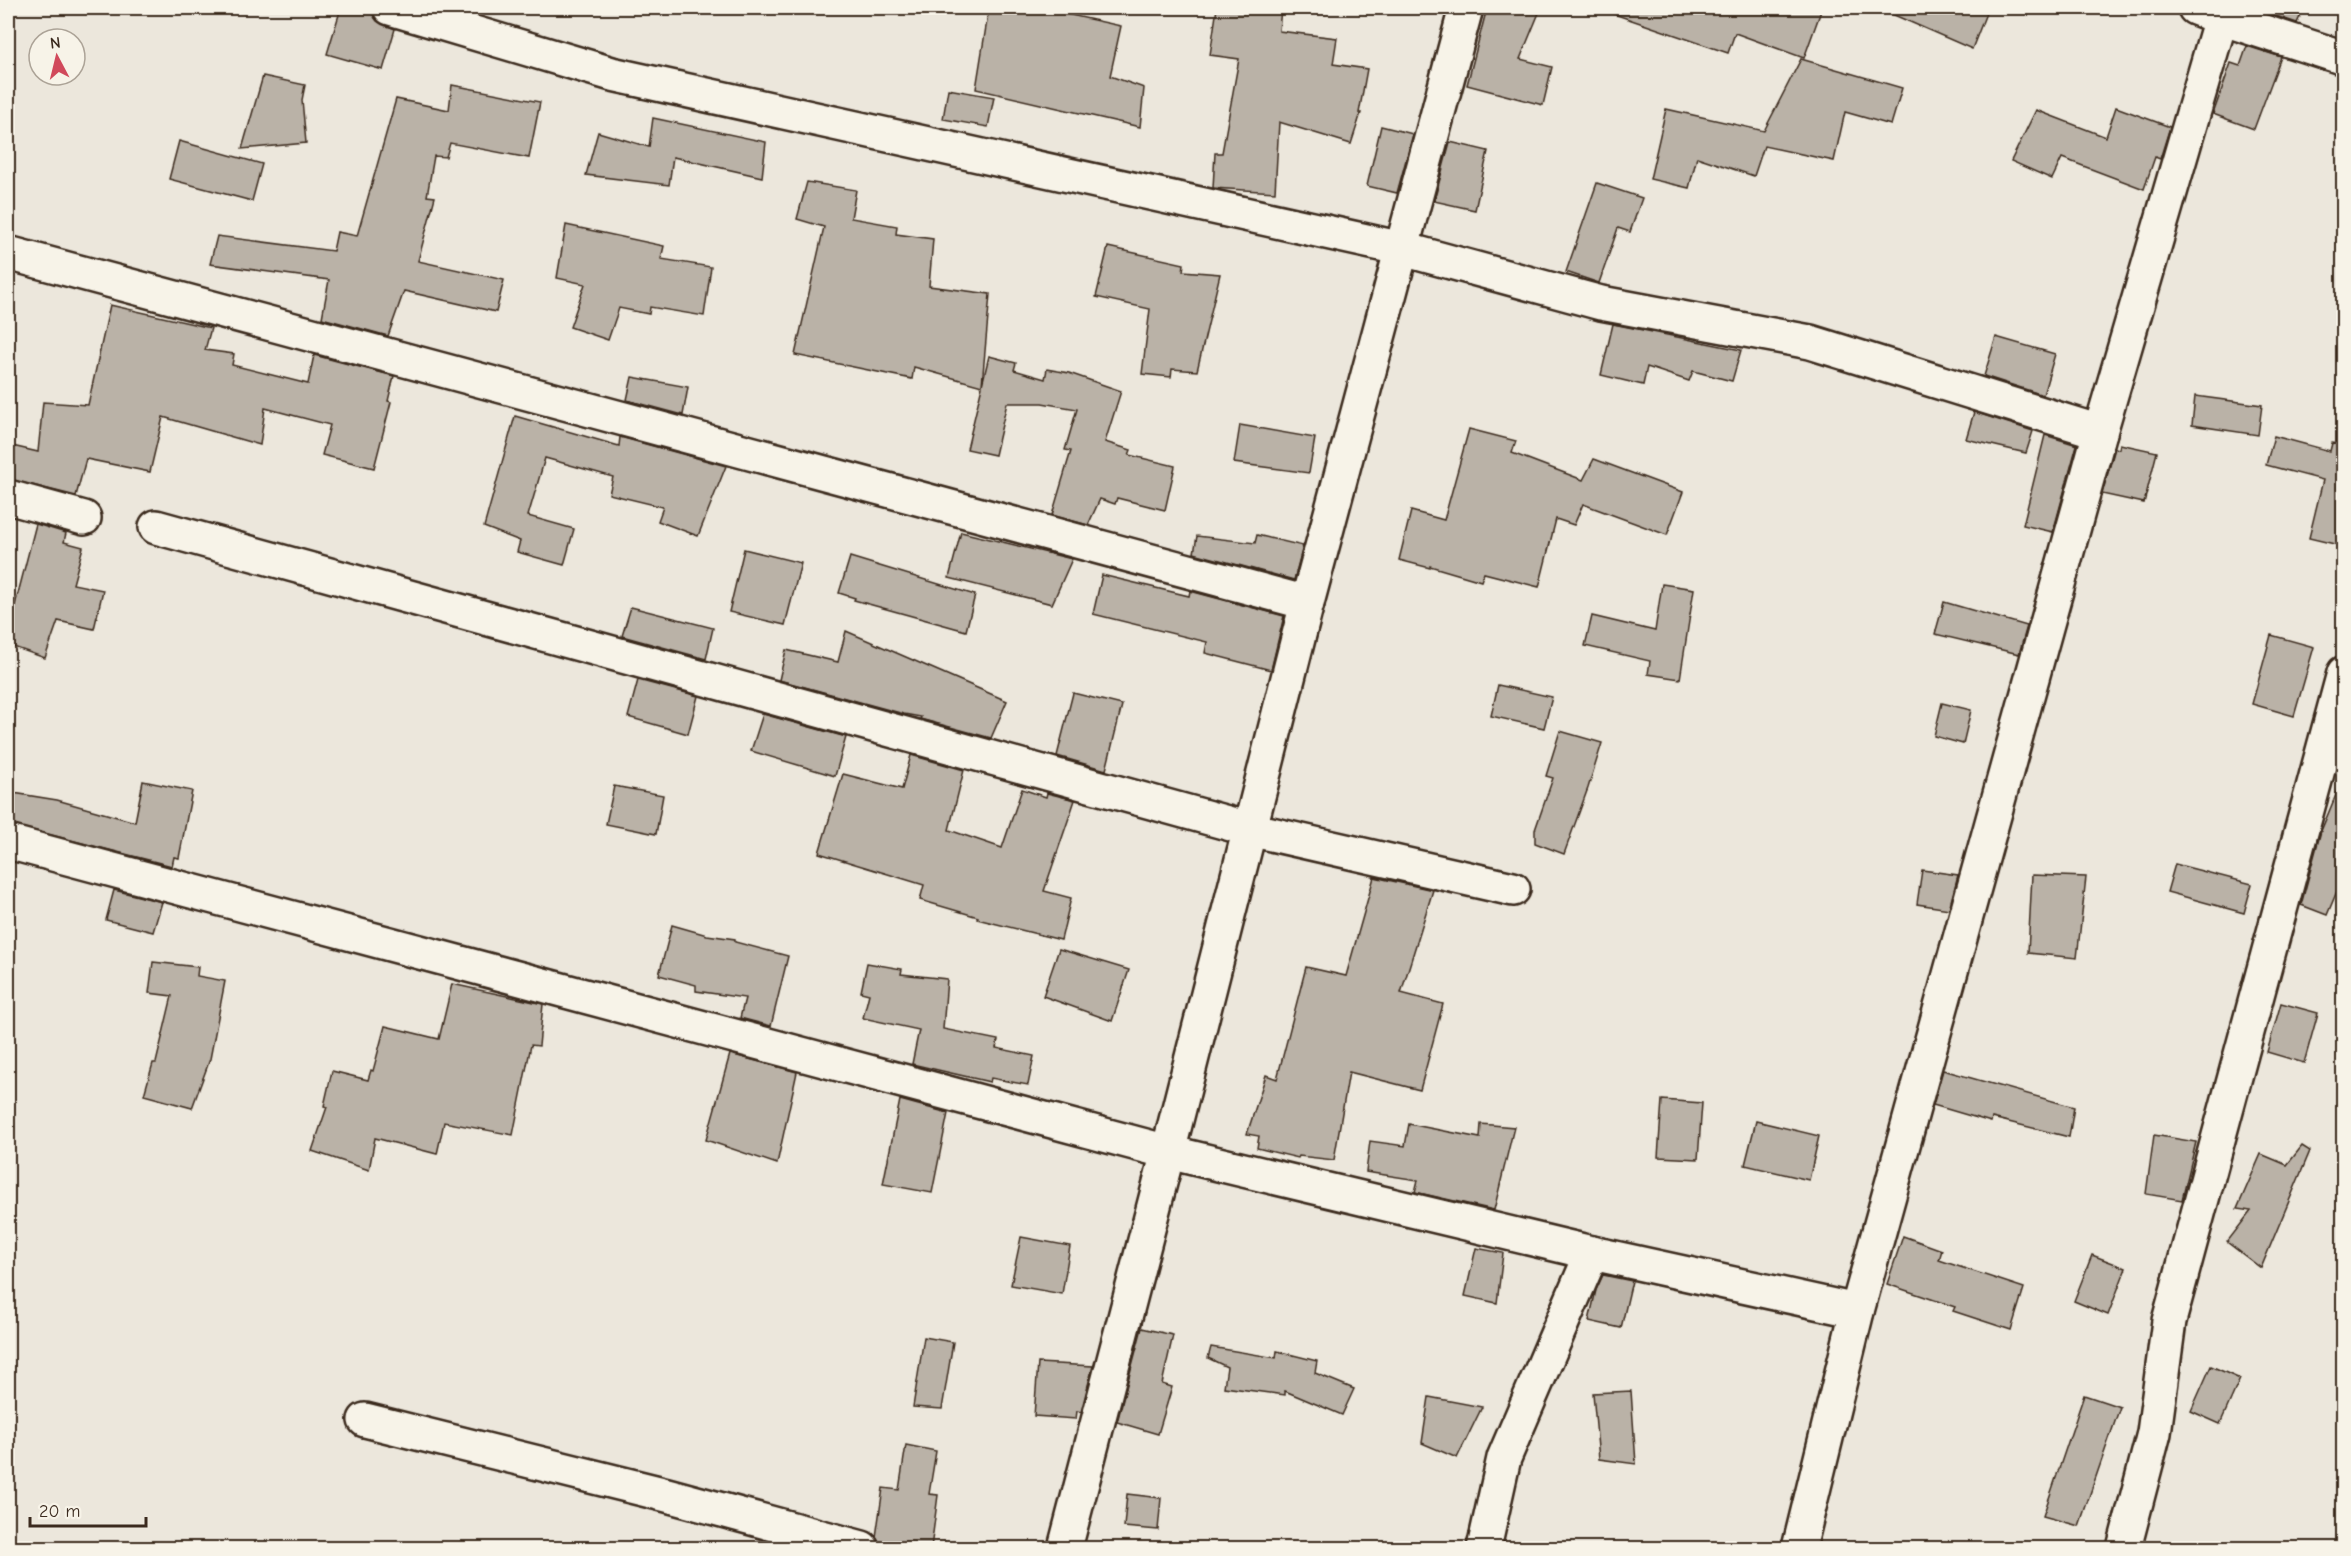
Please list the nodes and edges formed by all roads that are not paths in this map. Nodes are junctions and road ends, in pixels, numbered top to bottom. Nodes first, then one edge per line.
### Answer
1 (390, 8) edge
2 (1467, 8) edge
3 (2208, 13) edge
4 (2343, 58) edge
5 (1403, 249) junction
6 (8, 253) edge
7 (2100, 432) junction
8 (8, 497) edge
9 (84, 518) dead end
10 (156, 527) dead end
11 (1307, 603) junction
12 (2343, 674) edge
13 (1249, 829) junction
14 (8, 842) edge
15 (1512, 889) dead end
16 (1168, 1152) junction
17 (1592, 1253) junction
18 (1857, 1311) junction
19 (365, 1420) dead end
20 (862, 1548) edge
21 (1065, 1548) edge
22 (1484, 1548) edge
23 (1799, 1548) edge
24 (2124, 1548) edge

1 - 5 street
2 - 5 street
3 - 4 street
3 - 7 street
5 - 7 street
5 - 11 street
6 - 11 street
7 - 18 street
8 - 9 street
10 - 13 street
11 - 13 street
12 - 24 street
13 - 15 street
13 - 16 street
14 - 16 street
16 - 17 street
16 - 21 street
17 - 18 street
17 - 22 street
18 - 23 street
19 - 20 street

